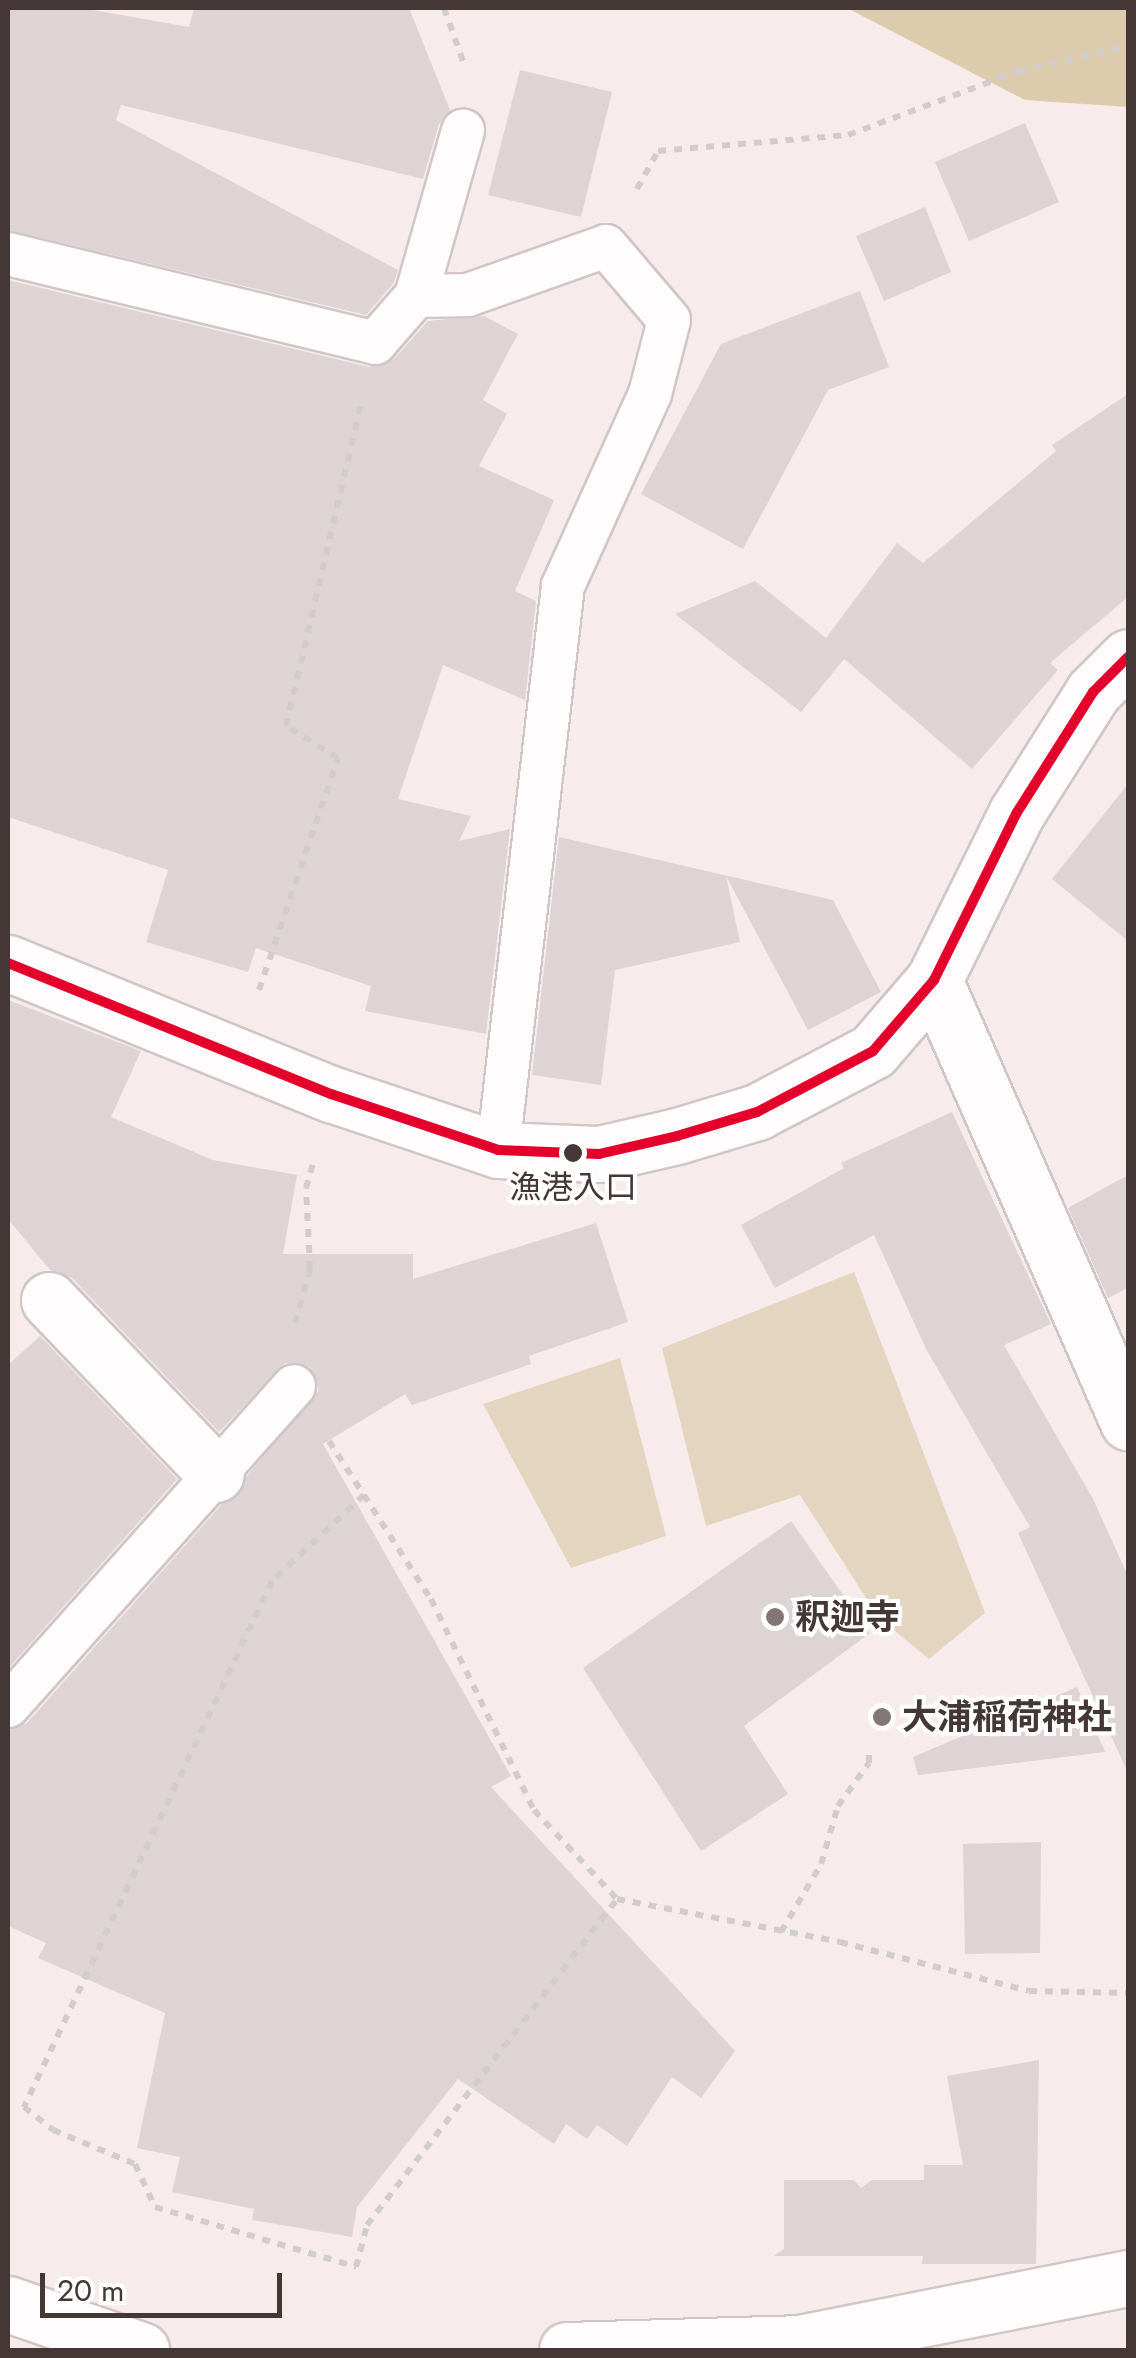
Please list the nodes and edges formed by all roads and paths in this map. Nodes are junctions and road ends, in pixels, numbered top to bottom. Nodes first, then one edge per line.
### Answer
1 (1128, 46) edge
2 (464, 131) dead end
3 (606, 246) junction
4 (8, 254) edge
5 (416, 296) junction
6 (375, 343) junction
7 (1128, 656) edge
8 (8, 962) edge
9 (934, 980) junction
10 (236, 1056) junction
11 (330, 1094) junction
12 (498, 1150) junction
13 (48, 1300) dead end
14 (294, 1386) junction
15 (1128, 1422) edge
16 (216, 1474) junction
17 (364, 1495) junction
18 (8, 1706) edge
19 (869, 1747) dead end
20 (616, 1899) junction
21 (782, 1932) junction
22 (1128, 1993) edge
23 (1128, 2278) edge
24 (8, 2304) edge
25 (141, 2350) edge
26 (567, 2350) edge

1 - 3 path
2 - 5 lane
3 - 5 lane
3 - 12 lane
4 - 6 lane
5 - 6 lane
6 - 10 path
7 - 9 street
8 - 10 street
9 - 12 street
9 - 15 street
10 - 11 street
11 - 12 street
11 - 14 path
13 - 16 street
14 - 16 lane
14 - 17 path
16 - 18 lane
17 - 20 path
17 - 20 path
19 - 21 path
20 - 21 path
21 - 22 path
23 - 26 street
24 - 25 street

